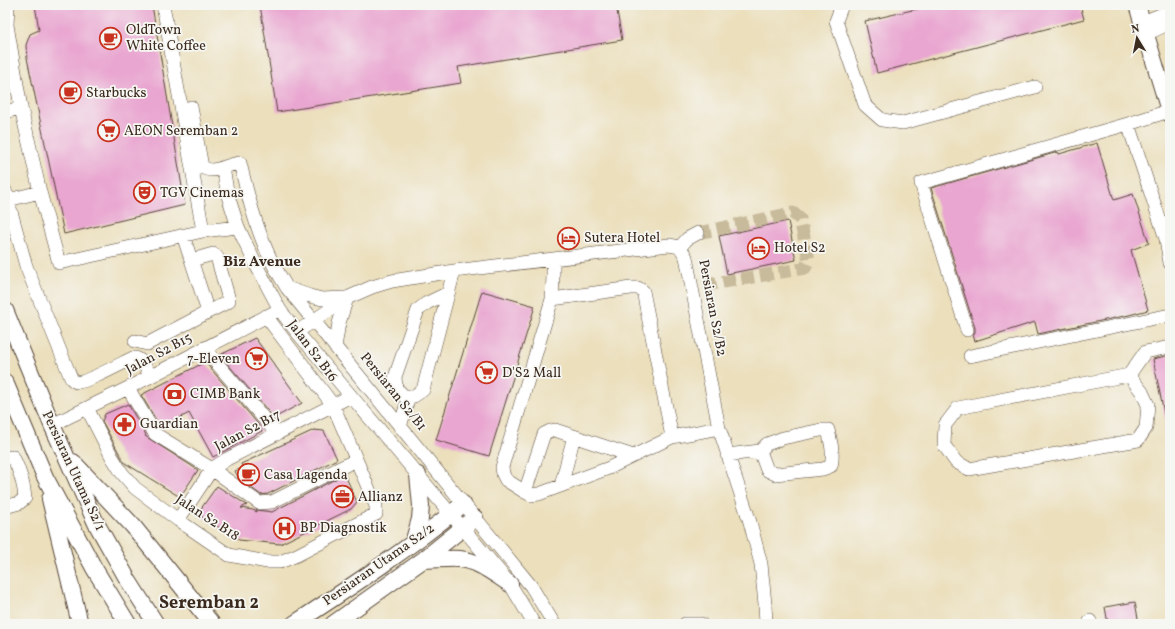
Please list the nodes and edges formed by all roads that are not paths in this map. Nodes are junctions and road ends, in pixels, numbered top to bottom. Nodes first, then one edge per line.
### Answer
1 (8, 5) edge
2 (163, 5) edge
3 (842, 5) edge
4 (1137, 5) edge
5 (1170, 11) edge
6 (1170, 23) edge
7 (6, 25) edge
8 (1144, 28) junction
9 (1035, 87) dead end
10 (191, 107) dead end
11 (21, 108) junction
12 (5, 112) edge
13 (1169, 112) edge
14 (1128, 124) junction
15 (223, 168) junction
16 (40, 192) junction
17 (6, 195) edge
18 (238, 227) junction
19 (203, 231) junction
20 (698, 233) tunnel mouth
21 (183, 235) junction
22 (680, 247) junction
23 (553, 259) junction
24 (192, 260) junction
25 (1170, 263) edge
26 (454, 271) junction
27 (287, 288) junction
28 (448, 294) junction
29 (346, 298) junction
30 (552, 298) junction
31 (5, 310) edge
32 (280, 310) junction
33 (208, 312) junction
34 (1170, 315) edge
35 (266, 316) junction
36 (314, 321) junction
37 (966, 330) dead end
38 (297, 332) junction
39 (335, 347) junction
40 (1170, 347) edge
41 (204, 348) junction
42 (970, 356) dead end
43 (153, 375) junction
44 (1129, 375) junction
45 (5, 382) edge
46 (128, 388) junction
47 (351, 396) junction
48 (409, 396) junction
49 (333, 405) junction
50 (87, 408) junction
51 (52, 425) junction
52 (400, 427) junction
53 (719, 428) junction
54 (276, 434) junction
55 (574, 436) junction
56 (672, 437) junction
57 (760, 451) junction
58 (64, 452) junction
59 (727, 455) junction
60 (633, 456) junction
61 (5, 458) edge
62 (356, 460) junction
63 (212, 469) junction
64 (418, 475) junction
65 (44, 477) junction
66 (561, 486) junction
67 (525, 492) junction
68 (463, 504) junction
69 (5, 508) edge
70 (451, 514) junction
71 (178, 520) junction
72 (469, 523) junction
73 (413, 542) junction
74 (423, 560) junction
75 (510, 584) junction
76 (208, 620) edge
77 (80, 624) edge
78 (128, 624) edge
79 (156, 624) edge
80 (220, 624) edge
81 (294, 624) edge
82 (333, 624) edge
83 (534, 624) edge
84 (554, 624) edge
85 (685, 624) edge
86 (701, 624) edge
87 (766, 624) edge

1 - 7 street
2 - 19 street
3 - 9 street
4 - 8 main road
5 - 8 street
6 - 8 street
7 - 11 street
8 - 13 main road
10 - 15 street
11 - 12 street
11 - 16 street
13 - 14 street
14 - 25 street
14 - 37 street
15 - 18 street, Persiaran S2/B1
15 - 27 street, Persiaran S2/B1
16 - 17 street
16 - 21 street
17 - 43 street
18 - 19 street
18 - 32 street, Persiaran S2/B1
19 - 21 street
20 - 22 street
21 - 24 street
22 - 23 street, Persiaran S2/B2
22 - 53 street, Persiaran S2/B2
23 - 26 street, Persiaran S2/B2
23 - 30 street
24 - 33 street
24 - 33 street
26 - 28 street
26 - 29 street, Persiaran S2/B2
27 - 29 street
27 - 36 street, Persiaran S2/B1
28 - 48 street
28 - 48 street
29 - 36 street, Persiaran S2/B2
29 - 39 street
30 - 56 street
30 - 67 street
31 - 51 main road, Persiaran Utama S2/1
32 - 35 street, Jalan S2 B15
32 - 38 street, Persiaran S2/B1
33 - 43 street
34 - 42 street
35 - 41 street, Jalan S2 B15
35 - 49 street, Jalan S2 B16
36 - 38 street, Persiaran S2/B2
36 - 39 street, Persiaran S2/B1
38 - 47 street, Persiaran S2/B1
39 - 52 street, Persiaran S2/B1
40 - 44 street
41 - 43 street, Jalan S2 B15
41 - 54 street
43 - 46 street, Jalan S2 B15
44 - 44 street
45 - 65 main road, Persiaran Utama S2/1
46 - 50 street, Jalan S2 B15
46 - 63 street
47 - 49 street, Jalan S2 B17
47 - 64 street, Persiaran S2/B1
48 - 52 street
49 - 54 street, Jalan S2 B17
49 - 62 street, Jalan S2 B18
50 - 51 street, Jalan S2 B15
50 - 71 street, Jalan S2 B18
51 - 58 main road, Persiaran Utama S2/1
52 - 68 street, Persiaran S2/B1
53 - 56 street
53 - 59 street, Persiaran S2/B2
54 - 63 street, Jalan S2 B17
55 - 60 street
55 - 66 street
55 - 67 street
56 - 60 street
57 - 57 street
57 - 59 street
58 - 76 main road
58 - 79 main road, Persiaran Utama S2/1
59 - 87 street, Persiaran S2/B2
60 - 66 street
61 - 69 street
62 - 63 street
62 - 71 street, Jalan S2 B18
63 - 71 street, Jalan S2 B17
64 - 70 street, Persiaran S2/B1
64 - 73 main road
65 - 77 main road
65 - 78 main road, Persiaran Utama S2/1
66 - 67 street
68 - 70 main road, Persiaran Utama S2/2
68 - 72 street, Persiaran S2/B1
70 - 72 street, Persiaran S2/B1
70 - 73 main road, Persiaran Utama S2/2
72 - 74 main road, Persiaran Utama S2/2
72 - 75 street, Persiaran S2/B1
72 - 84 street, Persiaran S2/B1
73 - 81 main road, Persiaran Utama S2/2
74 - 75 main road
74 - 82 main road, Persiaran Utama S2/2
75 - 83 street, Persiaran S2/B1
76 - 80 main road
85 - 86 street

